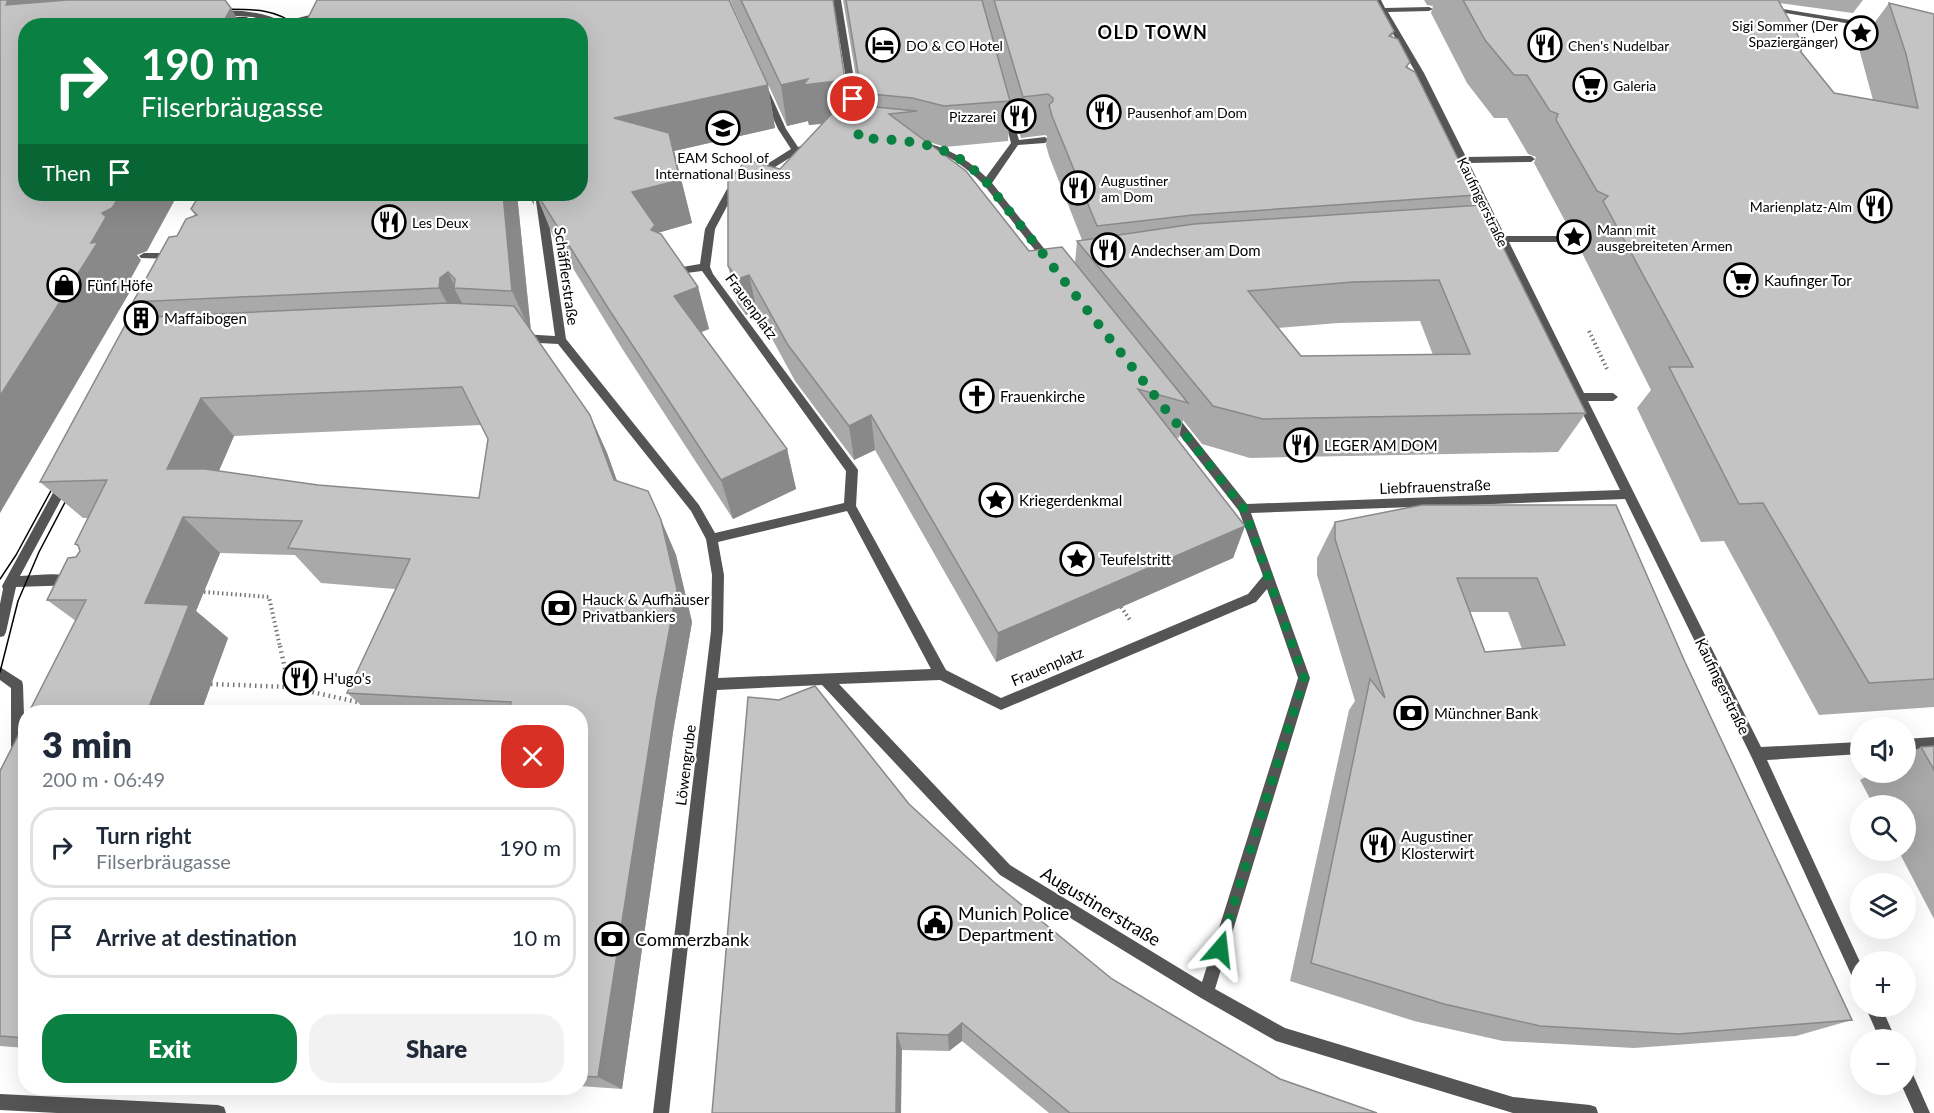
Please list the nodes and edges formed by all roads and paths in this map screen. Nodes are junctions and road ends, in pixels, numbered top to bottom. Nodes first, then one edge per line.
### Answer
1 (837, 0) edge
2 (1380, 5) edge
3 (1755, 6) edge
4 (1429, 9) dead end
5 (209, 12) edge
6 (333, 16) edge
7 (271, 18) edge
8 (306, 18) edge
9 (1893, 29) edge
10 (763, 86) edge
11 (1004, 100) edge
12 (859, 138) junction
13 (1045, 140) dead end
14 (1015, 143) junction
15 (796, 150) junction
16 (1531, 159) dead end
17 (1462, 160) junction
18 (987, 183) junction
19 (541, 201) edge
20 (1500, 238) junction
21 (1575, 239) dead end
22 (1480, 240) edge
23 (144, 256) dead end
24 (180, 266) edge
25 (705, 267) junction
26 (670, 272) edge
27 (1072, 273) edge
28 (1061, 275) junction
29 (1589, 331) dead end
30 (504, 337) edge
31 (561, 340) junction
32 (1611, 378) dead end
33 (1579, 397) junction
34 (1613, 397) dead end
35 (641, 443) joint
36 (68, 477) edge
37 (1627, 494) junction
38 (850, 506) junction
39 (1244, 509) junction
40 (712, 539) junction
41 (1269, 577) junction
42 (11, 582) junction
43 (84, 582) edge
44 (204, 592) dead end
45 (0, 597) edge
46 (0, 632) edge
47 (0, 673) edge
48 (941, 674) junction
49 (827, 681) junction
50 (211, 684) dead end
51 (711, 684) junction
52 (289, 687) junction
53 (18, 705) edge
54 (362, 705) edge
55 (1934, 743) edge
56 (1916, 744) edge
57 (18, 747) edge
58 (1850, 749) edge
59 (15, 754) edge
60 (1757, 754) junction
61 (1850, 956) edge
62 (1206, 993) junction
63 (1914, 1095) edge
64 (0, 1102) edge
65 (218, 1113) edge
66 (661, 1113) edge
67 (1590, 1113) edge
68 (1922, 1113) edge

1 - 12 street
2 - 4 street, Kaufingerstraße
2 - 17 street, Kaufingerstraße
3 - 9 street
5 - 7 street
6 - 8 street
10 - 15 street
11 - 14 street
12 - 15 street, Frauenplatz
12 - 18 street, Frauenplatz
13 - 14 street
14 - 18 street
15 - 25 street, Frauenplatz
16 - 17 street
17 - 20 street, Kaufingerstraße
18 - 28 street, Frauenplatz
19 - 31 street, Schäfflerstraße
20 - 21 street
20 - 22 street
20 - 33 street, Kaufingerstraße
23 - 24 street
25 - 26 street
25 - 38 street, Frauenplatz
27 - 28 street
28 - 39 street, Frauenplatz
29 - 32 path
30 - 31 street
31 - 35 street, Schäfflerstraße
33 - 34 street
33 - 37 street, Kaufingerstraße
35 - 40 street, Löwengrube
36 - 42 street
37 - 39 street, Liebfrauenstraße
37 - 60 street, Kaufingerstraße
38 - 40 street
38 - 48 street
39 - 41 street, Frauenplatz
40 - 51 street, Löwengrube
41 - 48 street, Frauenplatz
41 - 62 street, Frauenplatz
42 - 43 street
42 - 45 street
42 - 46 street
44 - 52 path
47 - 53 street
48 - 49 street
49 - 51 street
49 - 62 street, Augustinerstraße
50 - 52 path
51 - 66 street, Löwengrube
52 - 54 path
55 - 56 street
57 - 59 street
58 - 60 street
60 - 61 street, Kaufingerstraße
62 - 67 street, Augustinerstraße
63 - 68 street
64 - 65 street

